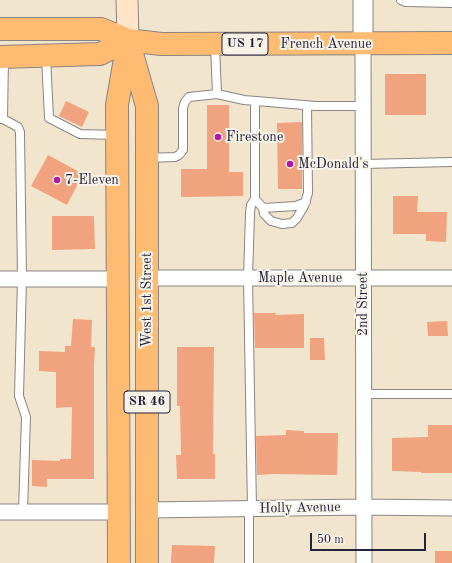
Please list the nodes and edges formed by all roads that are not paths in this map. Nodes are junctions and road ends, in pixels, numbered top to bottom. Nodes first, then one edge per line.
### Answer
1 (127, 0) edge
2 (363, 0) edge
3 (401, 0) edge
4 (452, 3) edge
5 (0, 30) edge
6 (128, 40) junction
7 (452, 43) edge
8 (215, 44) junction
9 (363, 44) junction
10 (46, 55) junction
11 (2, 67) edge
12 (217, 94) junction
13 (255, 101) junction
14 (307, 106) junction
15 (363, 106) junction
16 (1, 119) edge
17 (117, 135) junction
18 (147, 158) junction
19 (452, 162) edge
20 (363, 164) junction
21 (255, 199) junction
22 (306, 202) junction
23 (263, 208) junction
24 (147, 278) junction
25 (248, 278) junction
26 (363, 278) junction
27 (452, 278) edge
28 (0, 279) edge
29 (22, 279) junction
30 (118, 279) junction
31 (363, 394) junction
32 (452, 394) edge
33 (119, 432) junction
34 (364, 507) junction
35 (452, 508) edge
36 (250, 509) junction
37 (147, 510) junction
38 (23, 511) junction
39 (0, 512) edge
40 (119, 512) junction
41 (119, 563) edge
42 (135, 563) edge
43 (146, 563) edge
44 (249, 563) edge
45 (364, 563) edge

1 - 6 main road, West 1st Street
2 - 9 street
3 - 4 lane
5 - 6 main road, French Avenue
6 - 8 main road, French Avenue / US 17
6 - 10 main road
6 - 17 main road, West 1st Street / SR 46
6 - 18 main road, West 1st Street / SR 46
7 - 9 main road, French Avenue / US 17
8 - 9 main road, French Avenue / US 17
8 - 12 lane
9 - 15 street, 2nd Street
10 - 11 main road
10 - 17 lane
11 - 16 lane
12 - 13 lane
12 - 18 lane
13 - 14 lane
13 - 21 lane
14 - 15 lane
14 - 22 lane
15 - 20 street, 2nd Street
16 - 29 lane
17 - 30 main road, West 1st Street / SR 46
18 - 24 main road, West 1st Street / SR 46
19 - 20 lane
20 - 26 street, 2nd Street
21 - 23 lane
21 - 25 lane
22 - 23 lane
22 - 23 lane
24 - 25 street, Maple Avenue
24 - 37 main road, West 1st Street / SR 46
25 - 26 street, Maple Avenue
25 - 36 lane
26 - 27 street, Maple Avenue
26 - 31 street, 2nd Street
28 - 29 street
29 - 30 street
29 - 38 lane
30 - 33 main road, West 1st Street / SR 46
31 - 32 lane
31 - 34 street, 2nd Street
33 - 37 main road
33 - 40 main road, West 1st Street / SR 46
34 - 35 street, Holly Avenue
34 - 36 street, Holly Avenue
34 - 45 street, 2nd Street
36 - 37 street, Holly Avenue
36 - 44 lane
37 - 43 main road, West 1st Street / SR 46
38 - 39 street
38 - 40 street
40 - 41 main road, West 1st Street / SR 46
40 - 42 main road

